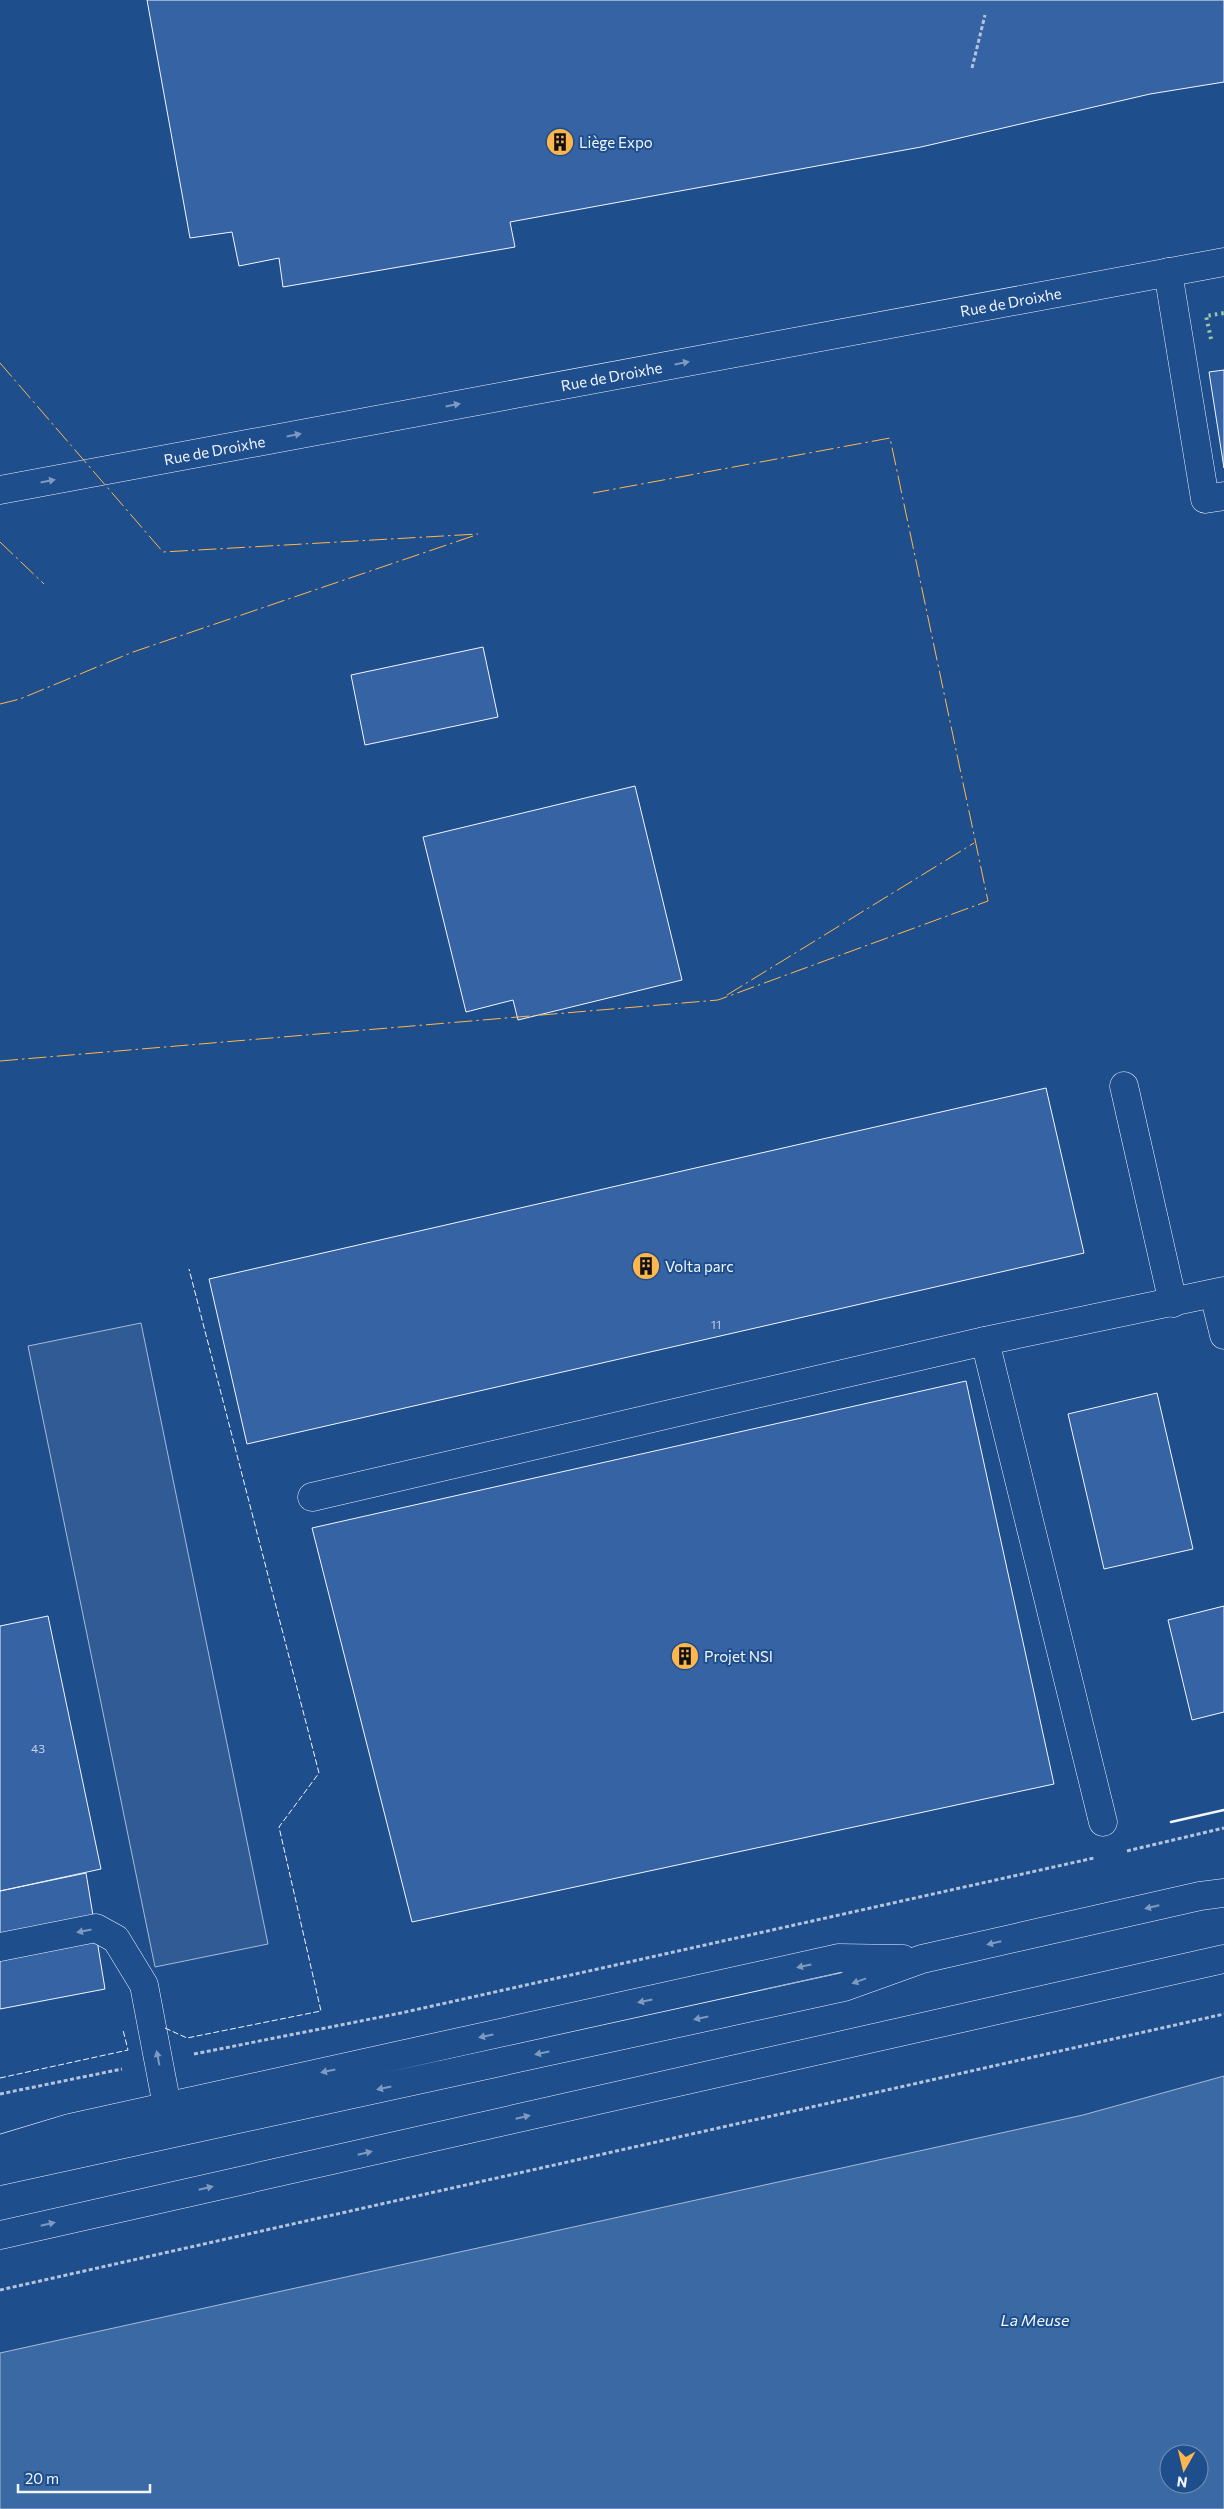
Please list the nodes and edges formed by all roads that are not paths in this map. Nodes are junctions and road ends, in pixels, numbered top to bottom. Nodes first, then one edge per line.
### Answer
1 (1224, 262) edge
2 (1168, 272) junction
3 (0, 490) edge
4 (1224, 496) edge
5 (1124, 1086) dead end
6 (1219, 1292) edge
7 (1173, 1303) junction
8 (1224, 1335) edge
9 (985, 1341) junction
10 (312, 1497) dead end
11 (1103, 1822) dead end
12 (1224, 1884) edge
13 (1212, 1894) edge
14 (0, 1947) edge
15 (1224, 1958) edge
16 (922, 1959) junction
17 (167, 2106) junction
18 (0, 2149) edge
19 (0, 2171) edge
20 (0, 2234) edge

1 - 2 main road, Rue de Droixhe
3 -> 2 main road, Rue de Droixhe
2 - 4 main road
5 - 7 main road
6 - 7 main road
6 - 8 main road
7 - 9 main road
9 - 10 main road
9 - 11 main road
12 - 13 main road
13 -> 16 main road
17 -> 14 main road
20 -> 15 main road
16 -> 17 main road
16 -> 19 main road
17 - 18 main road

